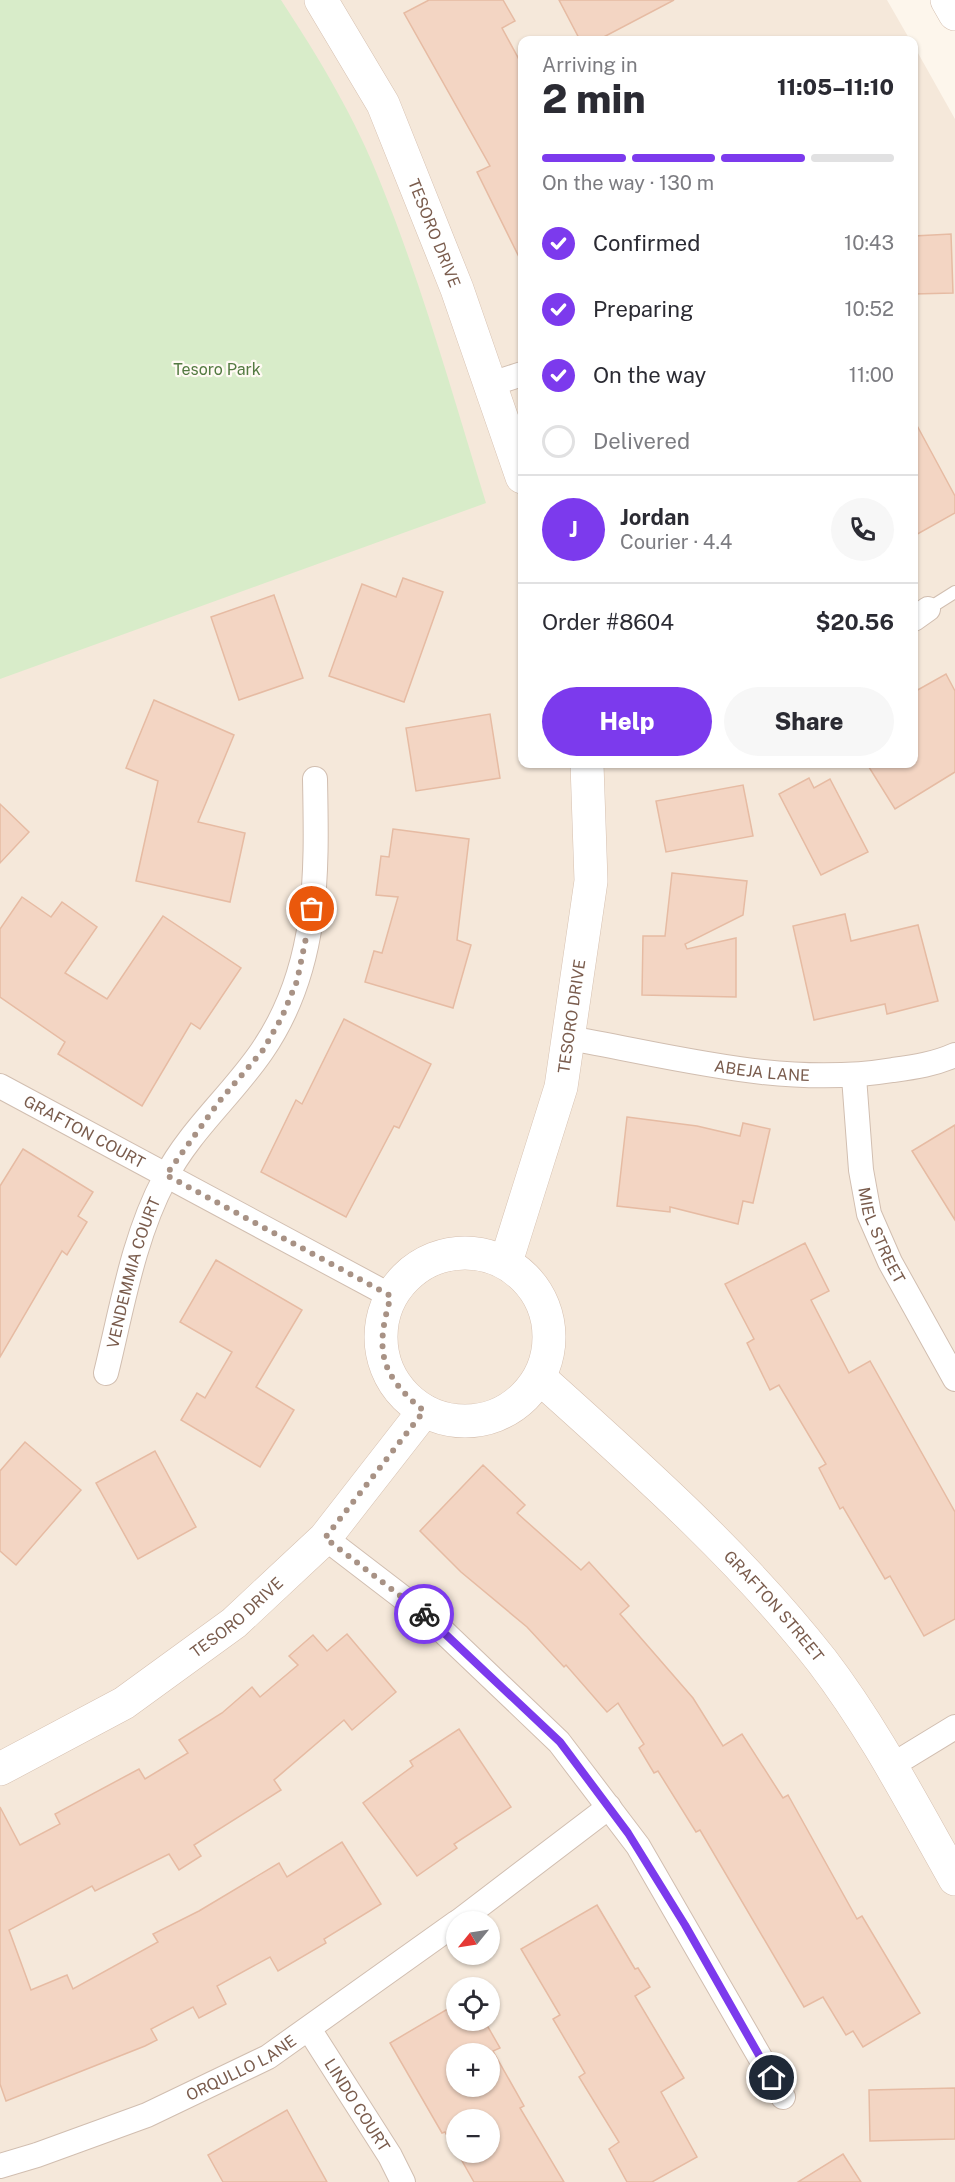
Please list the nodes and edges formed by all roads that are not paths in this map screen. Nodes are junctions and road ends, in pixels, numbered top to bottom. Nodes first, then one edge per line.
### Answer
1 (322, 0) edge
2 (947, 0) edge
3 (955, 14) edge
4 (518, 375) edge
5 (491, 384) junction
6 (518, 465) edge
7 (955, 592) edge
8 (921, 614) edge
9 (587, 768) edge
10 (315, 779) dead end
11 (569, 1038) junction
12 (955, 1055) edge
13 (854, 1077) junction
14 (0, 1086) edge
15 (166, 1175) junction
16 (506, 1262) junction
17 (391, 1296) junction
18 (106, 1373) dead end
19 (540, 1378) junction
20 (955, 1379) edge
21 (424, 1411) junction
22 (325, 1538) junction
23 (955, 1727) edge
24 (891, 1766) junction
25 (0, 1768) edge
26 (609, 1807) junction
27 (955, 1879) edge
28 (472, 1911) edge
29 (446, 1930) edge
30 (309, 2029) junction
31 (783, 2097) dead end
32 (0, 2166) edge
33 (403, 2182) edge

1 - 5 street, TESORO DRIVE
2 - 3 street
4 - 5 street
5 - 6 street, TESORO DRIVE
7 - 8 lane
9 - 11 street, TESORO DRIVE
10 - 15 street, VENDEMMIA COURT
11 - 13 street, ABEJA LANE
11 - 16 street, TESORO DRIVE
12 - 13 street, ABEJA LANE
13 - 20 street, MIEL STREET
14 - 15 street, GRAFTON COURT
15 - 17 street, GRAFTON COURT
15 - 18 street, VENDEMMIA COURT
16 - 17 street
16 - 19 street
17 - 21 street
19 - 21 street
19 - 24 street, GRAFTON STREET
21 - 22 street, TESORO DRIVE
22 - 25 street, TESORO DRIVE
22 - 26 street
23 - 24 street
24 - 27 street, GRAFTON STREET
26 - 28 street, ORQULLO LANE
26 - 31 street
29 - 30 street, ORQULLO LANE
30 - 32 street, ORQULLO LANE
30 - 33 street, LINDO COURT

